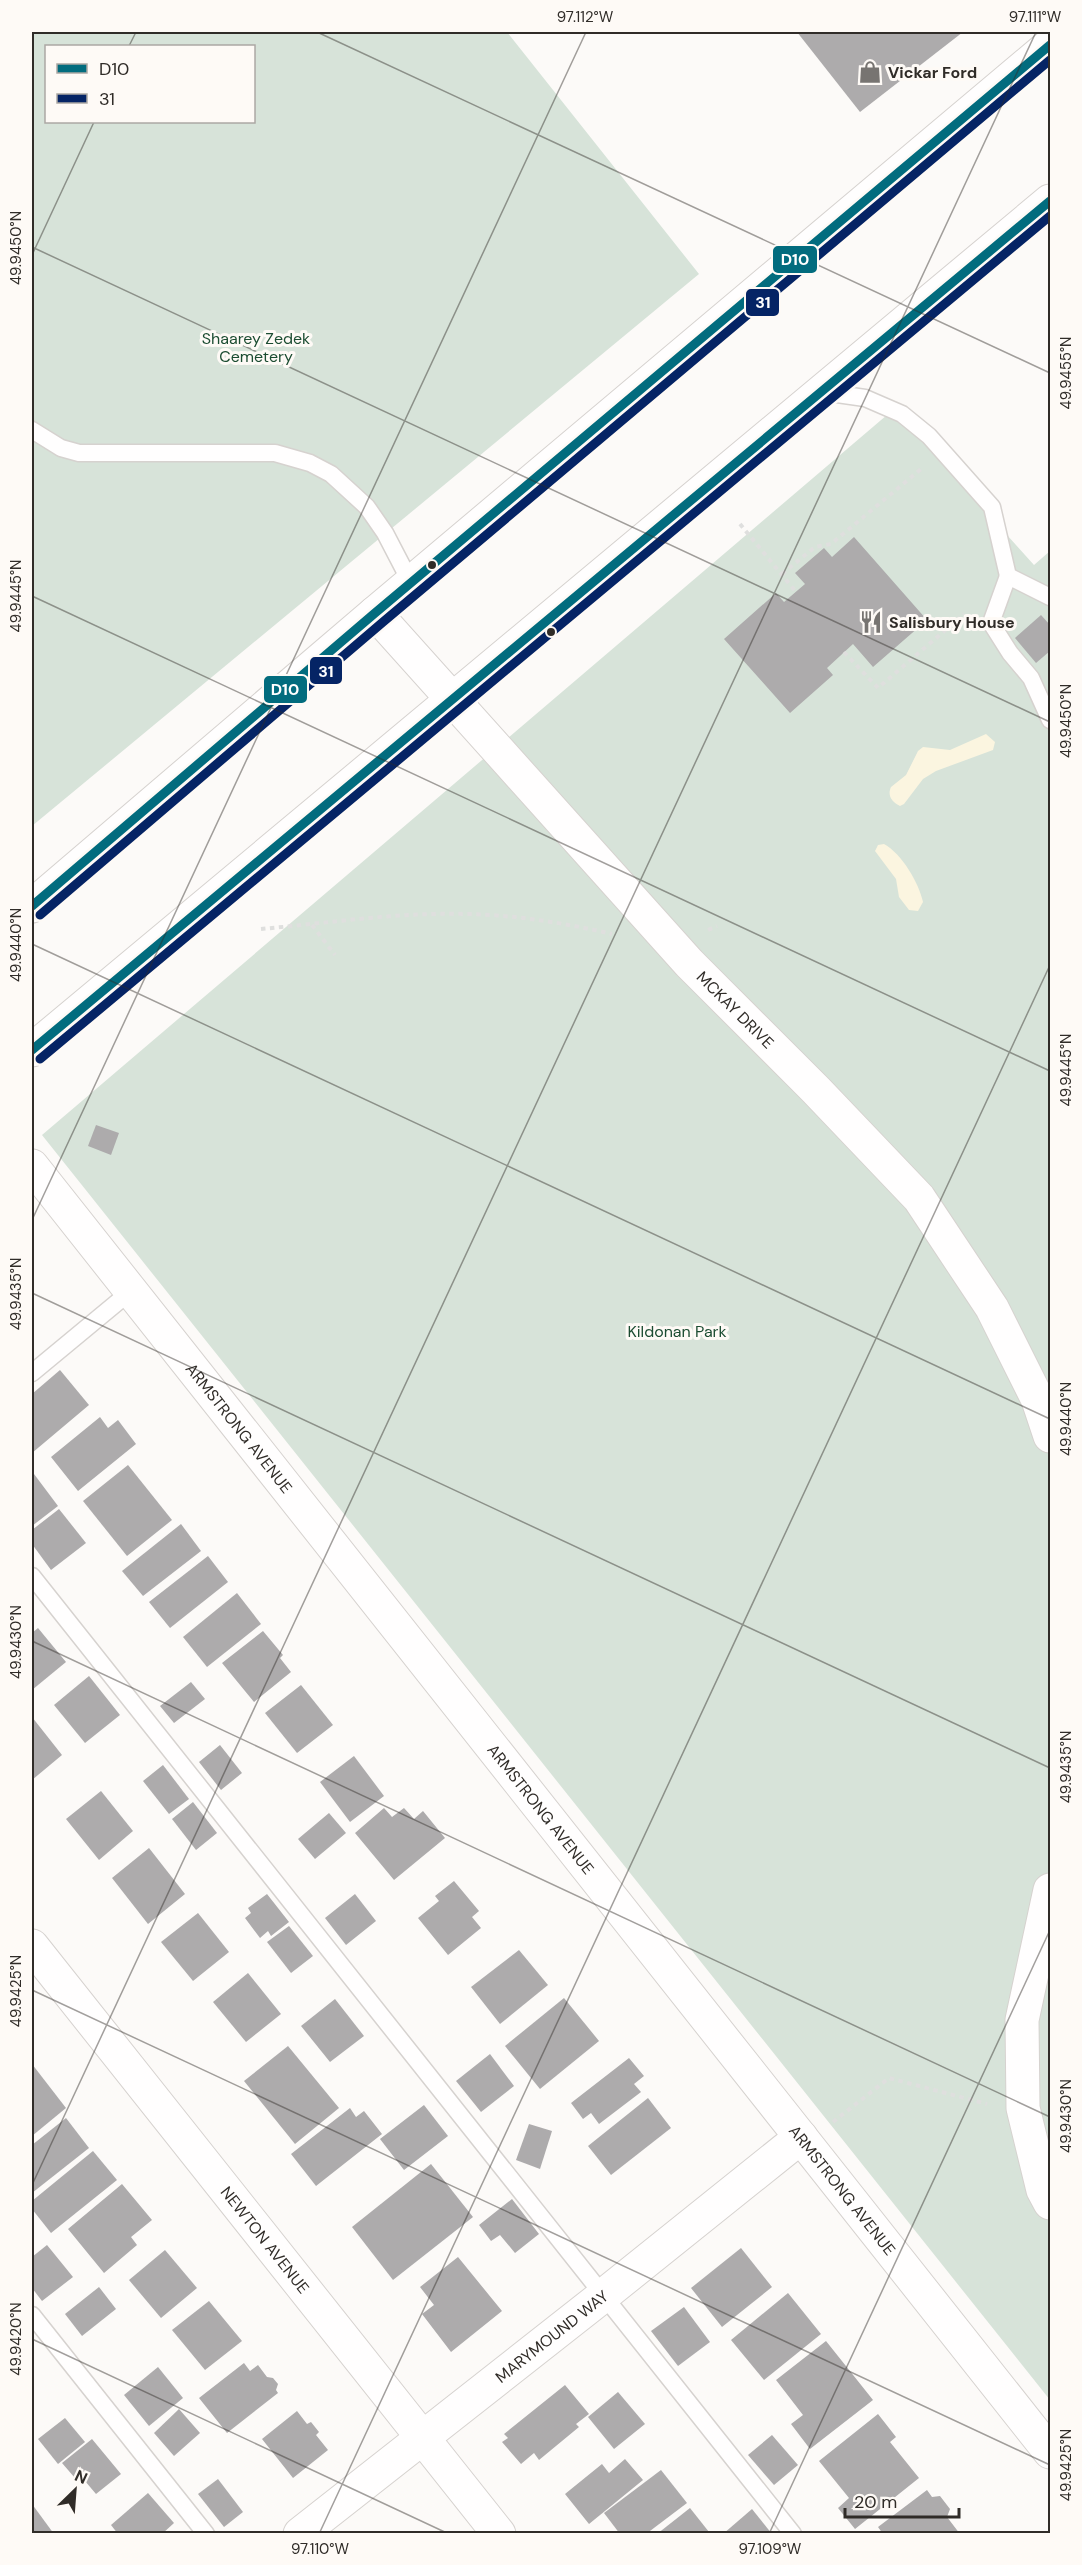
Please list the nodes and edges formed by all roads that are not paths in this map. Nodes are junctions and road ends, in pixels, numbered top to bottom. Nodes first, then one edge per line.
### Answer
1 (1050, 45) edge
2 (1050, 201) edge
3 (823, 392) junction
4 (32, 430) edge
5 (1008, 576) junction
6 (411, 583) junction
7 (1050, 597) edge
8 (375, 613) junction
9 (453, 701) junction
10 (1050, 720) edge
11 (32, 906) edge
12 (32, 1050) edge
13 (32, 1166) edge
14 (131, 1291) junction
15 (32, 1373) edge
16 (1050, 1436) edge
17 (32, 1576) edge
18 (1050, 1890) edge
19 (32, 1946) edge
20 (801, 2137) junction
21 (1050, 2203) edge
22 (604, 2295) junction
23 (32, 2315) edge
24 (422, 2437) junction
25 (1050, 2451) edge
26 (206, 2534) edge
27 (300, 2534) edge
28 (499, 2534) edge
29 (793, 2534) edge

1 - 6 street
2 - 3 street
3 - 5 lane
3 - 9 street
4 - 6 lane
5 - 7 lane
5 - 10 lane
6 - 8 street
8 - 9 street, MCKAY DRIVE
8 - 11 street
9 - 12 street
9 - 16 street, MCKAY DRIVE
13 - 14 street, ARMSTRONG AVENUE
14 - 15 lane
14 - 20 street, ARMSTRONG AVENUE
17 - 22 lane
18 - 21 street
19 - 24 street, NEWTON AVENUE
20 - 22 street, MARYMOUND WAY
20 - 25 street, ARMSTRONG AVENUE
22 - 24 street, MARYMOUND WAY
22 - 29 lane
23 - 26 lane
24 - 27 street, MARYMOUND WAY
24 - 28 street, NEWTON AVENUE

